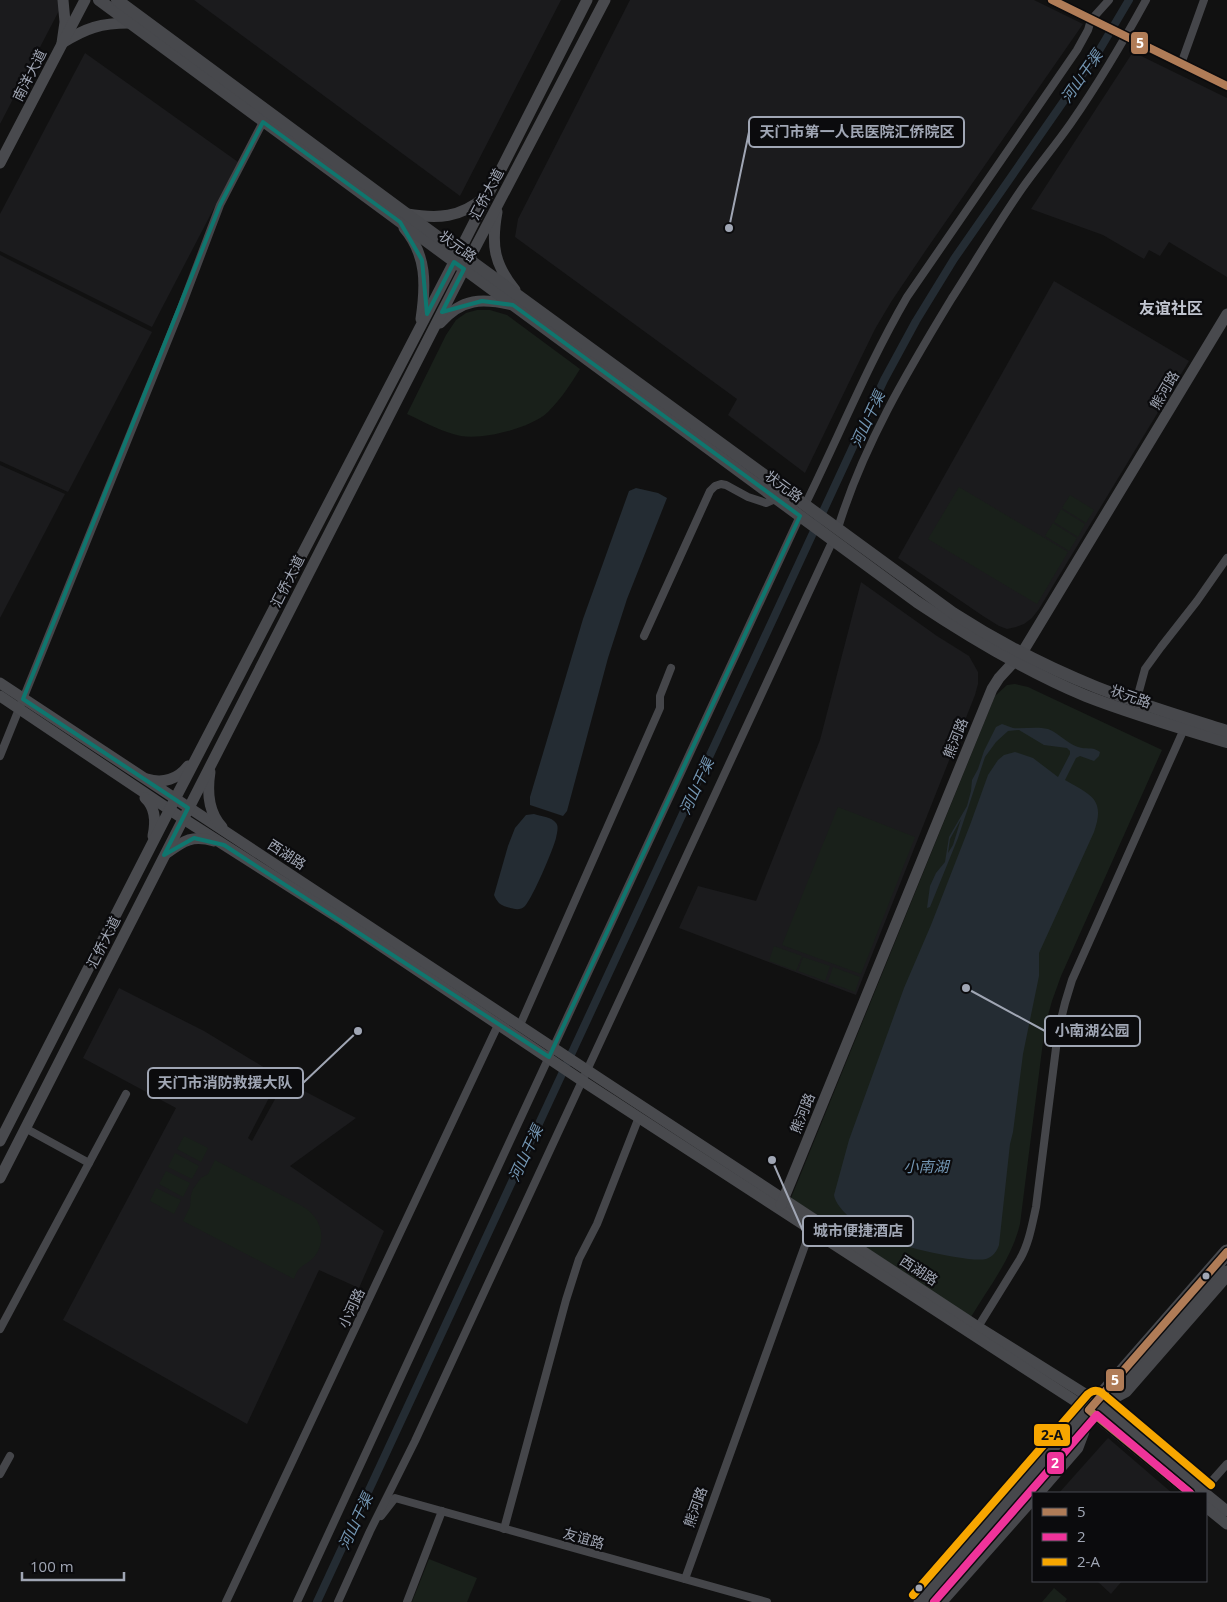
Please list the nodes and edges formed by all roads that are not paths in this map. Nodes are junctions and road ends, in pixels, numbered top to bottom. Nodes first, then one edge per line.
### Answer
1 (63, 0) edge
2 (85, 0) edge
3 (99, 0) edge
4 (117, 0) edge
5 (126, 0) edge
6 (587, 0) edge
7 (605, 0) edge
8 (1052, 0) edge
9 (1109, 0) edge
10 (1146, 0) edge
11 (1204, 0) edge
12 (132, 18) junction
13 (1093, 20) junction
14 (1123, 35) junction
15 (62, 43) junction
16 (1181, 64) junction
17 (1227, 86) edge
18 (263, 122) junction
19 (0, 164) edge
20 (488, 194) junction
21 (499, 200) junction
22 (403, 218) junction
23 (461, 261) junction
24 (516, 300) junction
25 (1227, 314) edge
26 (419, 329) junction
27 (430, 334) junction
28 (775, 499) junction
29 (804, 509) junction
30 (834, 533) junction
31 (1227, 558) edge
32 (644, 636) dead end
33 (1018, 657) junction
34 (671, 668) dead end
35 (0, 683) edge
36 (0, 696) edge
37 (1136, 702) junction
38 (21, 704) junction
39 (1184, 729) junction
40 (1227, 730) edge
41 (1227, 742) edge
42 (198, 755) junction
43 (0, 756) edge
44 (211, 762) junction
45 (134, 779) junction
46 (172, 804) junction
47 (185, 813) junction
48 (227, 840) junction
49 (150, 847) junction
50 (164, 855) junction
51 (498, 1025) junction
52 (520, 1025) junction
53 (553, 1053) junction
54 (582, 1074) junction
55 (126, 1094) dead end
56 (639, 1117) junction
57 (4, 1126) edge
58 (25, 1128) junction
59 (0, 1141) edge
60 (90, 1162) junction
61 (0, 1178) edge
62 (782, 1204) junction
63 (812, 1224) junction
64 (1227, 1242) edge
65 (1227, 1252) edge
66 (1227, 1262) edge
67 (1227, 1273) edge
68 (978, 1326) junction
69 (0, 1329) edge
70 (1099, 1404) junction
71 (1078, 1428) junction
72 (10, 1456) dead end
73 (1227, 1464) edge
74 (0, 1474) edge
75 (1037, 1492) edge
76 (1189, 1492) edge
77 (1204, 1492) edge
78 (1206, 1492) edge
79 (1207, 1495) edge
80 (1032, 1497) edge
81 (1207, 1507) edge
82 (442, 1511) junction
83 (1227, 1511) edge
84 (1227, 1524) edge
85 (504, 1529) junction
86 (370, 1531) junction
87 (685, 1579) junction
88 (226, 1602) edge
89 (298, 1602) edge
90 (338, 1602) edge
91 (407, 1602) edge
92 (766, 1602) edge
93 (909, 1602) edge
94 (921, 1602) edge
95 (931, 1602) edge
96 (939, 1602) edge

1 - 15 main road
2 - 15 main road, 南洋大道
3 - 12 main road, 状元路
4 - 12 main road, 状元路
5 - 12 main road
6 - 20 main road, 汇侨大道
7 - 21 main road, 汇侨大道
8 - 13 street
9 - 13 street
10 - 14 street
11 - 16 street
12 - 15 main road
12 - 18 main road, 状元路
12 - 22 main road, 状元路
13 - 14 street
13 - 29 street
14 - 16 street
14 - 30 street
15 - 19 main road, 南洋大道
16 - 17 street
18 - 22 main road, 状元路
18 - 38 street
20 - 21 main road
20 - 22 main road
20 - 23 main road, 汇侨大道
21 - 23 main road, 汇侨大道
21 - 24 main road
22 - 23 main road, 状元路
22 - 26 main road
23 - 24 main road, 状元路
23 - 26 main road, 汇侨大道
23 - 27 main road, 汇侨大道
24 - 27 main road
24 - 28 main road, 状元路
24 - 29 main road, 状元路
25 - 33 main road, 熊河路
26 - 42 main road, 汇侨大道
27 - 44 main road, 汇侨大道
28 - 29 main road, 状元路
28 - 32 street
29 - 30 main road, 状元路
29 - 53 street
30 - 33 main road, 状元路
30 - 54 street
31 - 37 street
33 - 37 main road, 状元路
33 - 39 main road, 状元路
33 - 62 main road, 熊河路
34 - 52 street
35 - 38 main road, 西湖路
36 - 38 main road, 西湖路
37 - 40 main road, 状元路
38 - 43 street
38 - 45 main road, 西湖路
39 - 41 main road, 状元路
39 - 68 street
42 - 45 main road
42 - 46 main road, 汇侨大道
44 - 47 main road, 汇侨大道
44 - 48 main road
45 - 46 main road, 西湖路
45 - 49 main road
46 - 47 main road, 西湖路
46 - 49 main road, 汇侨大道
47 - 48 main road, 西湖路
47 - 50 main road, 汇侨大道
48 - 50 main road
48 - 51 main road, 西湖路
48 - 52 main road, 西湖路
49 - 57 main road, 汇侨大道
50 - 58 main road, 汇侨大道
51 - 53 main road, 西湖路
51 - 88 street, 小河路
52 - 53 main road, 西湖路
53 - 54 main road
53 - 89 street
54 - 56 main road, 西湖路
54 - 62 main road, 西湖路
54 - 86 street
55 - 60 street
56 - 62 main road, 西湖路
56 - 85 street
57 - 59 main road, 汇侨大道
58 - 60 street
58 - 61 main road, 汇侨大道
60 - 69 street
62 - 63 main road, 西湖路
63 - 68 main road, 西湖路
63 - 70 main road, 西湖路
63 - 87 street, 熊河路
64 - 70 highway
65 - 70 highway
66 - 70 highway
67 - 70 highway
68 - 70 main road, 西湖路
70 - 71 highway
70 - 76 main road, 西湖路
70 - 77 main road, 西湖路
71 - 75 highway
71 - 93 highway
71 - 94 highway
71 - 95 highway
72 - 74 street
73 - 78 street
79 - 83 main road, 西湖路
80 - 96 highway
81 - 84 main road
82 - 85 street, 友谊路
82 - 86 street, 友谊路
82 - 91 street
85 - 87 street, 友谊路
86 - 90 street
87 - 92 street, 友谊路

